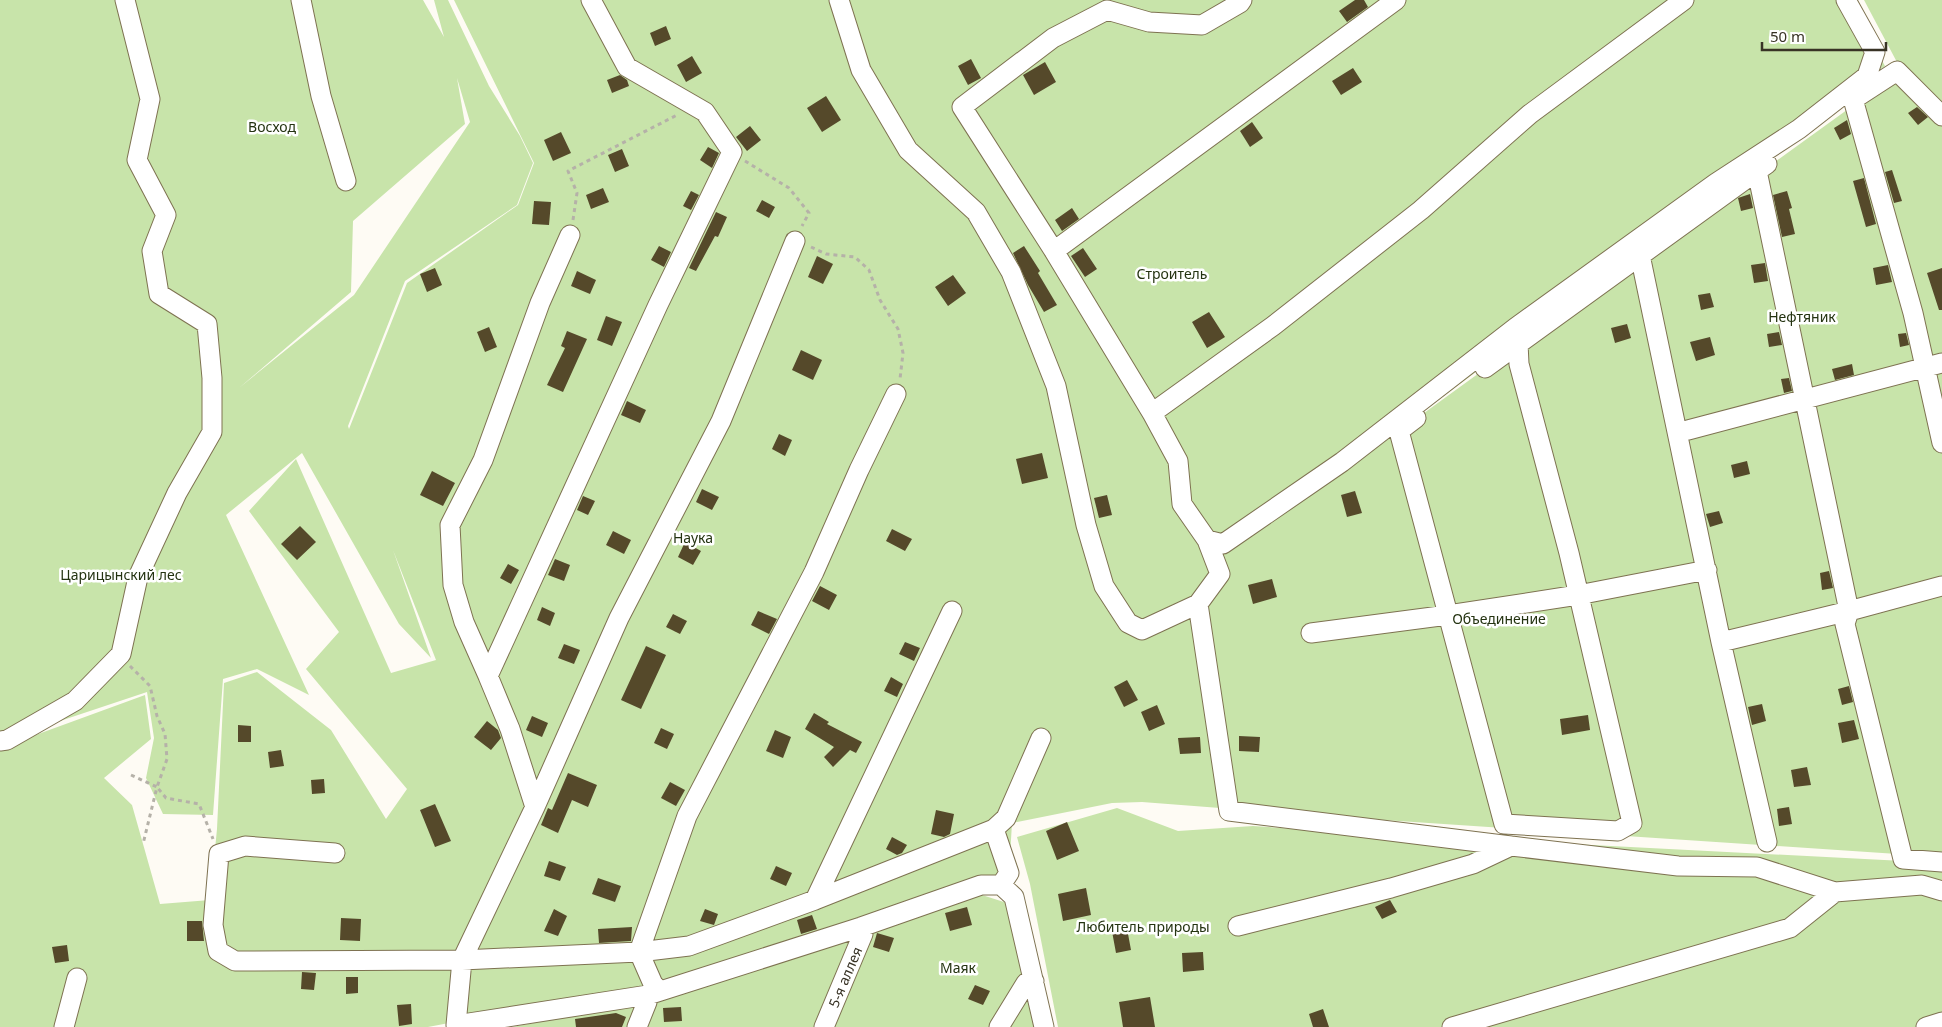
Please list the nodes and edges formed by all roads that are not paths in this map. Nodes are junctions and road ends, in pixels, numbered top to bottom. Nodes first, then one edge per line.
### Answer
1 (125, 0) edge
2 (301, 0) edge
3 (591, 0) edge
4 (839, 0) edge
5 (1242, 0) edge
6 (1396, 0) edge
7 (1684, 0) edge
8 (1846, 0) edge
9 (1858, 0) edge
10 (1897, 71) junction
11 (1853, 99) junction
12 (1942, 116) edge
13 (1757, 171) junction
14 (346, 181) dead end
15 (570, 235) road end
16 (795, 241) road end
17 (1054, 251) junction
18 (1640, 254) junction
19 (1518, 343) junction
20 (1933, 366) edge
21 (896, 394) road end
22 (1806, 399) junction
23 (1152, 413) junction
24 (1688, 430) dead end
25 (1942, 443) edge
26 (1207, 540) junction
27 (1707, 570) junction
28 (1942, 586) edge
29 (1578, 595) junction
30 (1198, 604) junction
31 (952, 611) dead end
32 (1849, 611) junction
33 (1448, 615) junction
34 (1311, 633) dead end
35 (1722, 642) junction
36 (488, 676) junction
37 (1041, 738) dead end
38 (0, 741) edge
39 (535, 807) junction
40 (994, 829) junction
41 (1767, 842) dead end
42 (1511, 846) junction
43 (335, 853) dead end
44 (1942, 862) edge
45 (1001, 885) junction
46 (1942, 891) edge
47 (1835, 892) junction
48 (815, 900) junction
49 (1238, 926) dead end
50 (861, 927) junction
51 (639, 952) junction
52 (462, 960) junction
53 (77, 978) dead end
54 (1034, 981) junction
55 (653, 992) junction
56 (1942, 1022) edge
57 (457, 1026) edge
58 (64, 1027) edge
59 (637, 1027) edge
60 (824, 1027) edge
61 (999, 1027) edge
62 (1044, 1027) edge
63 (1452, 1027) edge
64 (1926, 1027) edge

1 - 38 street
2 - 14 street
3 - 36 street
4 - 30 street
5 - 17 street
6 - 17 street
7 - 23 street
8 - 26 street
9 - 10 street
10 - 11 street
10 - 12 street
11 - 13 street
11 - 20 street
13 - 18 street
13 - 22 street
15 - 36 street
16 - 39 street
17 - 23 street
18 - 19 street
18 - 27 street
19 - 29 street
19 - 33 street
20 - 22 street
20 - 25 street
21 - 51 street
22 - 24 street
22 - 32 street
23 - 26 street
26 - 30 street
27 - 29 street
27 - 35 street
28 - 32 street
29 - 33 street
29 - 33 street
30 - 42 street
31 - 48 street
32 - 35 street
32 - 44 street
33 - 34 street
35 - 41 street
36 - 39 street
37 - 40 street
39 - 52 street
40 - 45 street
40 - 48 street
42 - 47 street
42 - 49 street
43 - 52 street
45 - 50 street
45 - 54 street
46 - 47 street
47 - 63 street
48 - 51 street
50 - 55 street
50 - 60 street, 5-я аллея
51 - 52 street
51 - 55 street
52 - 57 street
53 - 58 street
54 - 61 street
54 - 62 street
55 - 57 street
55 - 59 street
56 - 64 street

